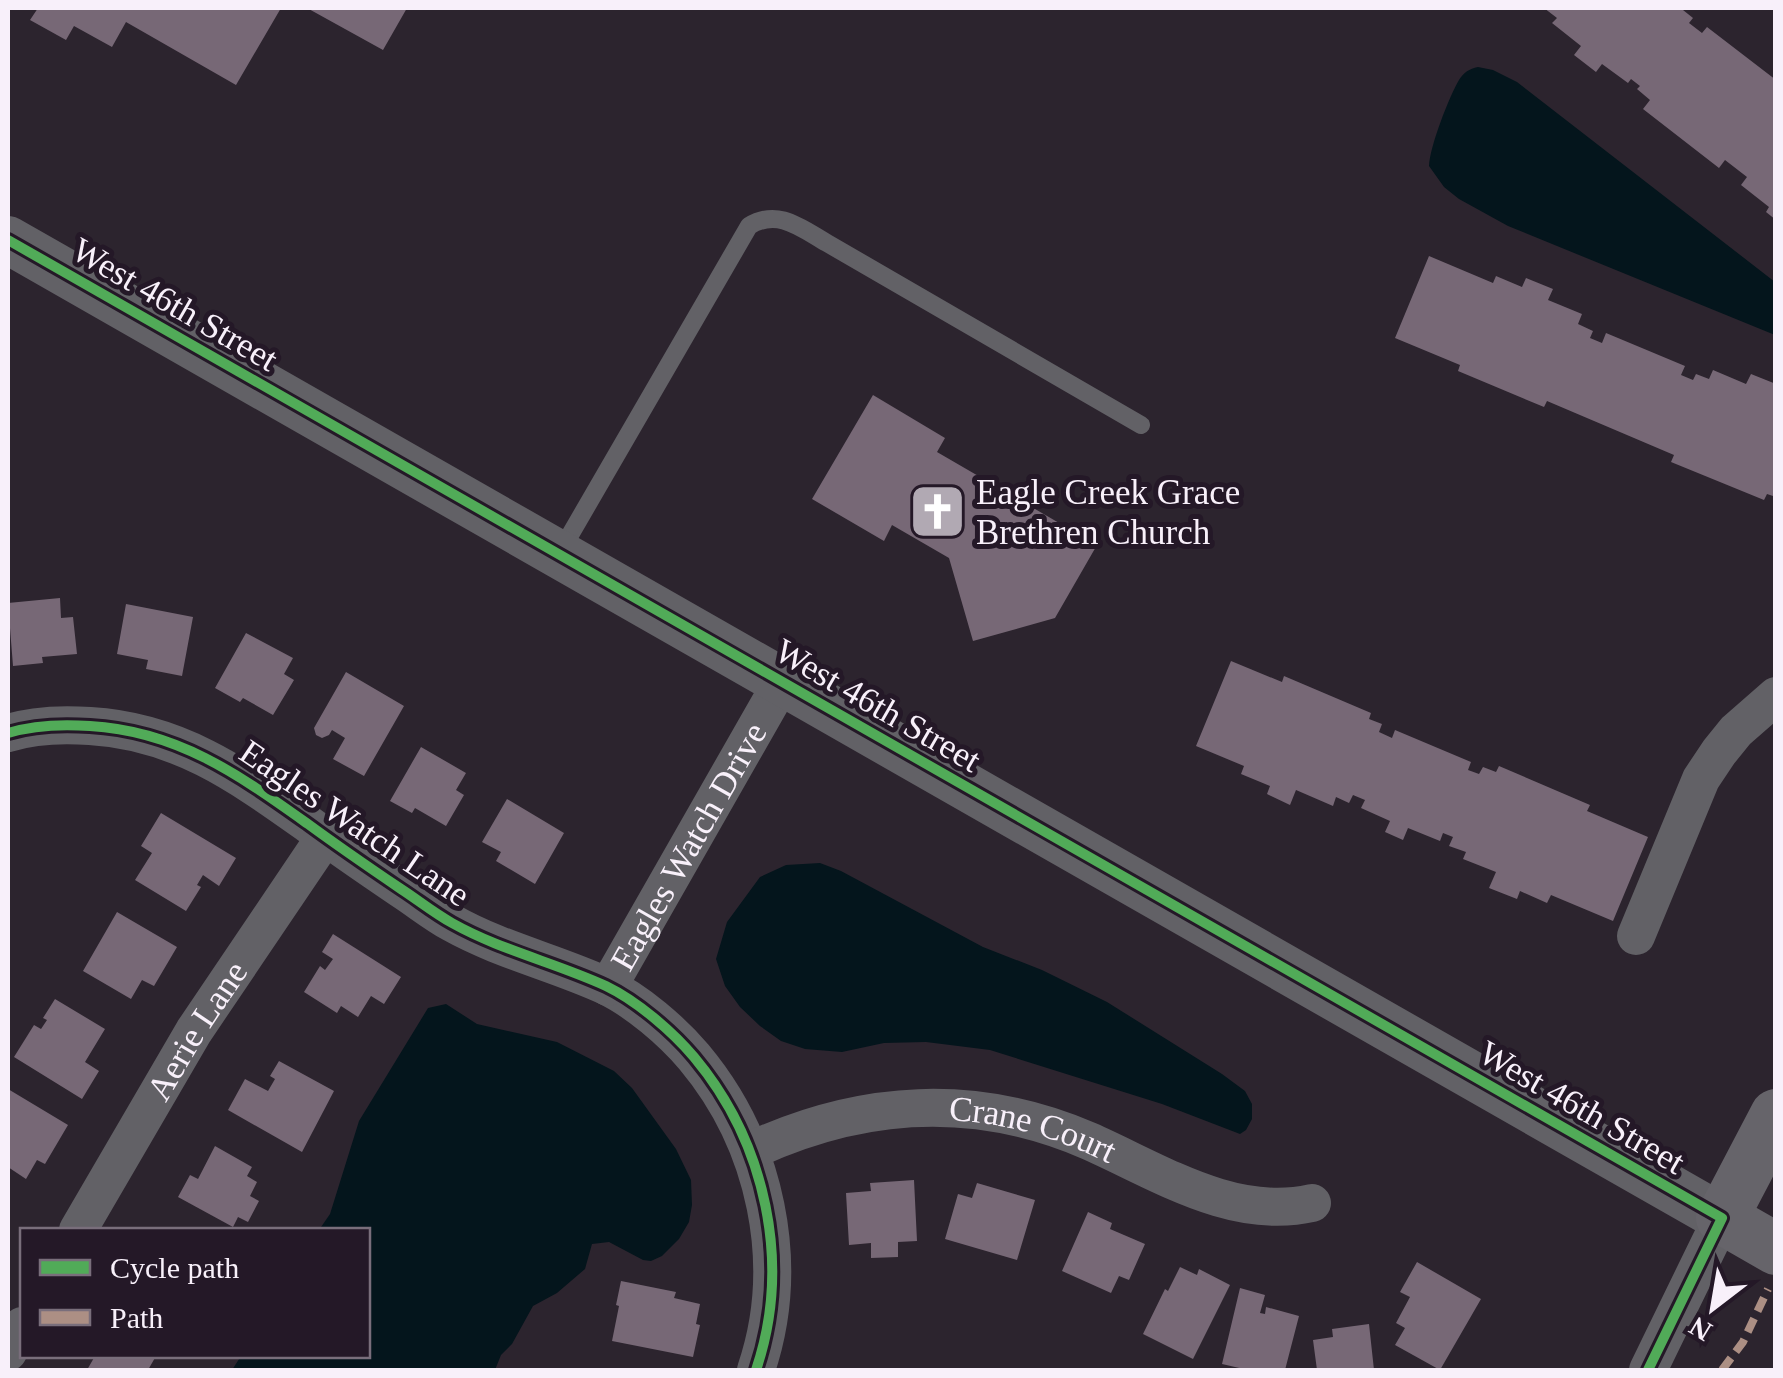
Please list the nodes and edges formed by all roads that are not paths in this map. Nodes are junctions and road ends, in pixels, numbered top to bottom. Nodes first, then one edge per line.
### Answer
1 (8, 240) edge
2 (1141, 425) dead end
3 (559, 554) junction
4 (782, 682) junction
5 (1776, 696) edge
6 (8, 733) edge
7 (325, 836) junction
8 (1636, 936) dead end
9 (608, 987) junction
10 (1776, 1115) edge
11 (750, 1151) junction
12 (1312, 1204) dead end
13 (1722, 1218) junction
14 (79, 1228) edge
15 (1776, 1249) edge
16 (20, 1330) edge
17 (8, 1352) edge
18 (756, 1370) edge
19 (1648, 1370) edge

1 - 3 street, West 46th Street
2 - 3 lane
3 - 4 street, West 46th Street
4 - 9 street, Eagles Watch Drive
4 - 13 street, West 46th Street
5 - 8 street
6 - 7 street, Eagles Watch Lane
7 - 9 street, Eagles Watch Lane
7 - 14 street, Aerie Lane
9 - 11 street, Eagles Watch Drive
10 - 13 main road
11 - 12 street, Crane Court
11 - 18 street, Eagles Watch Drive
13 - 15 main road, West 46th Street
13 - 19 street
16 - 17 street

